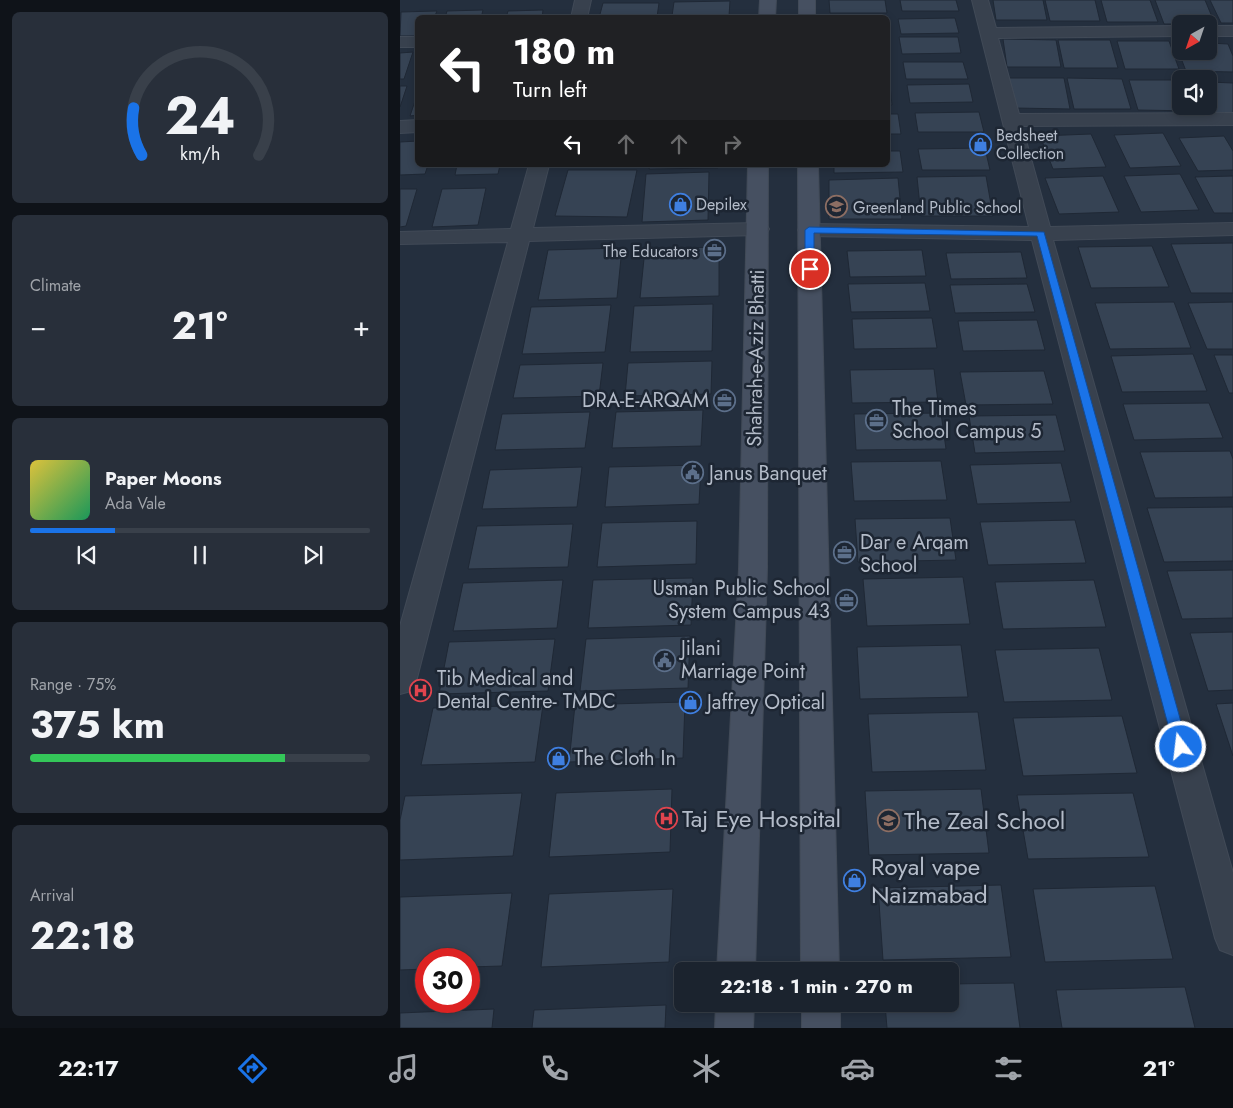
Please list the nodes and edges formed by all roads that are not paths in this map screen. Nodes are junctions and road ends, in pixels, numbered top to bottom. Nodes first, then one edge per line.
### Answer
1 (583, 0) edge
2 (768, 0) edge
3 (806, 0) edge
4 (980, 0) edge
5 (580, 15) edge
6 (767, 15) edge
7 (807, 15) edge
8 (1172, 31) edge
9 (1218, 31) edge
10 (1233, 31) edge
11 (988, 33) junction
12 (400, 42) edge
13 (415, 42) edge
14 (1233, 119) edge
15 (1011, 120) junction
16 (400, 126) edge
17 (415, 126) edge
18 (538, 167) edge
19 (758, 167) edge
20 (808, 167) edge
21 (758, 229) junction
22 (1233, 229) edge
23 (809, 230) junction
24 (1040, 234) junction
25 (520, 236) junction
26 (400, 238) edge
27 (400, 682) edge
28 (1233, 938) edge
29 (736, 962) edge
30 (820, 962) edge
31 (735, 1012) edge
32 (821, 1012) edge
33 (734, 1028) edge
34 (821, 1028) edge

1 - 5 street
2 - 6 main road
3 - 7 main road
4 - 11 street
8 - 11 street
9 - 10 street
11 - 15 street
12 - 13 street
14 - 15 street
15 - 24 street
16 - 17 street
18 - 25 street
19 - 21 main road, Shahrah-e-Aziz Bhatti
20 - 23 main road
21 - 25 street
21 - 29 main road, Shahrah-e-Aziz Bhatti
22 - 24 street
23 - 24 street
23 - 30 main road
24 - 28 street
25 - 26 street
25 - 27 street
31 - 33 main road
32 - 34 main road

